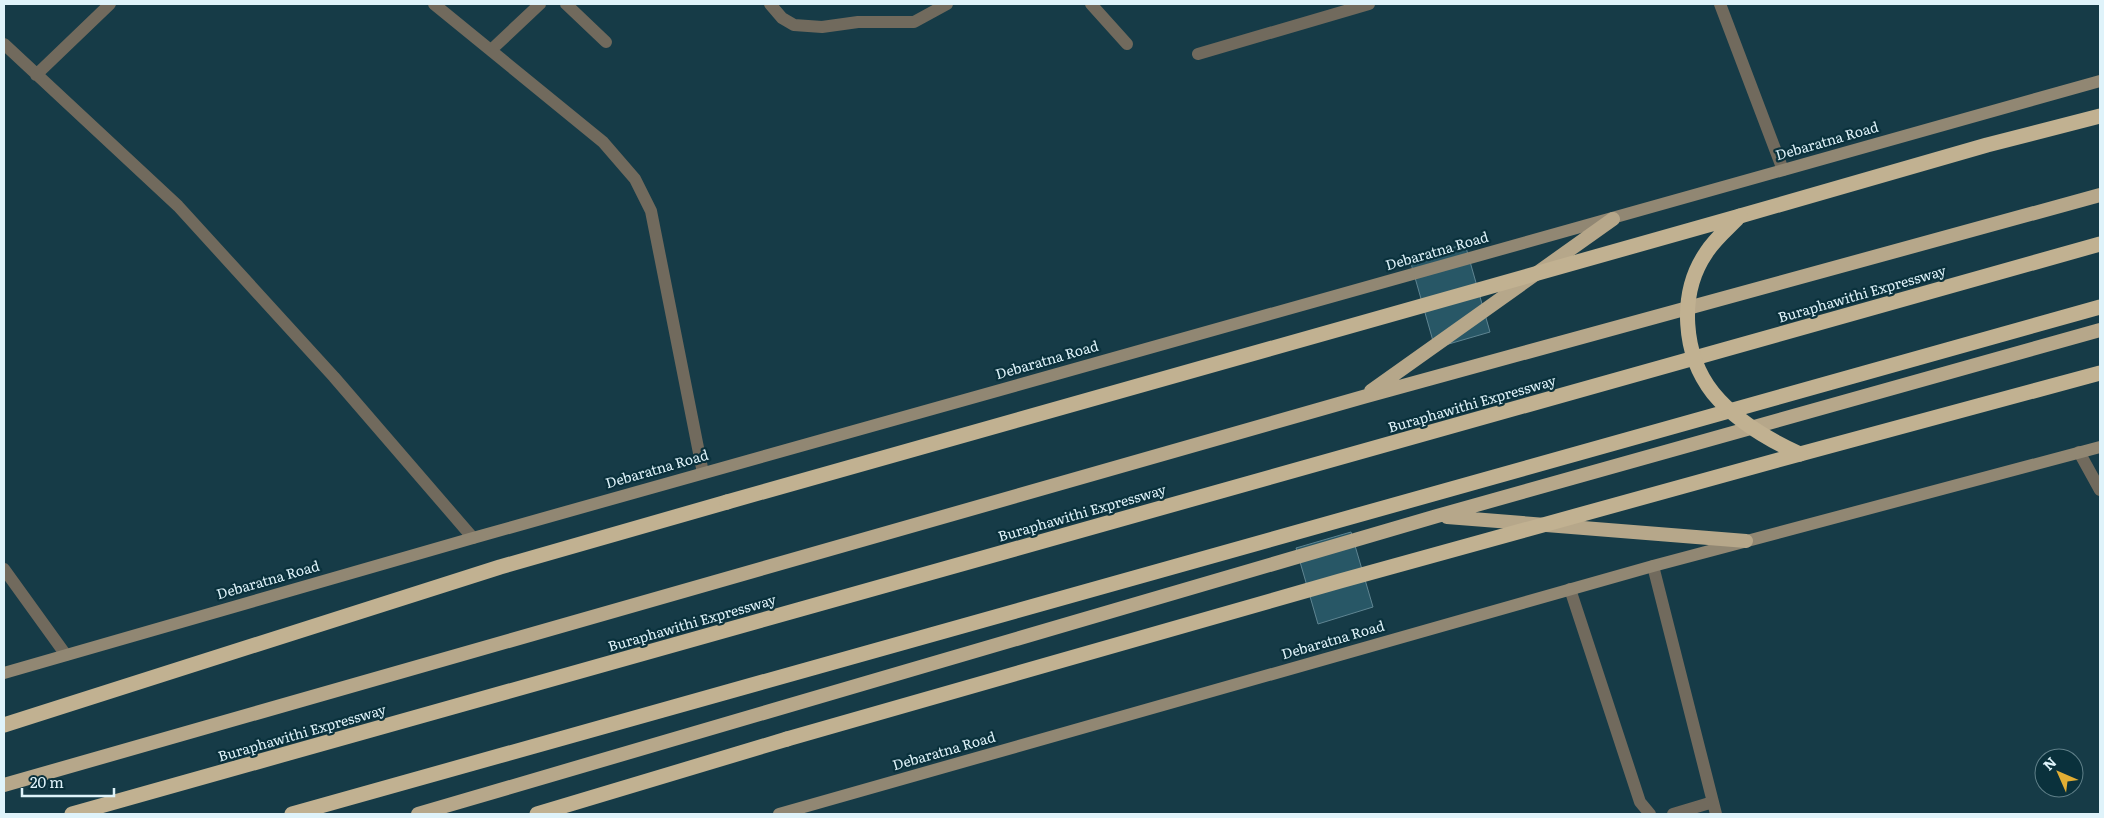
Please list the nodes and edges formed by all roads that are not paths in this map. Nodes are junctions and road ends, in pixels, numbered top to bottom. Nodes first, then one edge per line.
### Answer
1 (110, 4) edge
2 (434, 4) edge
3 (540, 4) edge
4 (566, 4) edge
5 (770, 4) edge
6 (947, 4) edge
7 (1091, 4) edge
8 (1370, 4) edge
9 (1720, 4) edge
10 (606, 42) dead end
11 (4, 44) edge
12 (1127, 44) dead end
13 (491, 50) junction
14 (1198, 54) dead end
15 (36, 75) junction
16 (2100, 81) edge
17 (2100, 116) edge
18 (1783, 170) junction
19 (2100, 194) edge
20 (1740, 216) junction
21 (1612, 219) junction
22 (2100, 244) edge
23 (2100, 307) edge
24 (2100, 330) edge
25 (2100, 373) edge
26 (1362, 397) junction
27 (2100, 447) edge
28 (2079, 452) junction
29 (1800, 454) junction
30 (703, 474) junction
31 (2100, 490) edge
32 (1437, 516) junction
33 (473, 538) junction
34 (1746, 541) junction
35 (1654, 566) junction
36 (4, 569) edge
37 (1570, 589) junction
38 (66, 655) junction
39 (4, 673) edge
40 (4, 725) edge
41 (4, 785) edge
42 (1715, 808) edge
43 (72, 814) edge
44 (292, 814) edge
45 (418, 814) edge
46 (538, 814) edge
47 (779, 814) edge
48 (1650, 814) edge
49 (1673, 814) edge

1 - 15 street
2 - 13 street
3 - 13 street
4 - 10 street
5 - 6 street
7 - 12 street
8 - 14 street
9 - 18 street
11 - 15 street
13 - 30 street
15 - 33 street
16 - 18 main road, Debaratna Road
17 - 20 highway
18 - 21 main road, Debaratna Road
19 - 26 highway
20 - 29 highway, bridge
20 - 40 highway, bridge
21 - 26 highway
21 - 30 main road, Debaratna Road
22 - 43 highway, Buraphawithi Expressway
23 - 44 highway
24 - 32 highway
25 - 29 highway
26 - 41 highway
27 - 28 main road, Debaratna Road
28 - 31 street
28 - 34 main road, Debaratna Road
29 - 46 highway, bridge
30 - 33 main road, Debaratna Road
32 - 34 highway
32 - 45 highway
33 - 38 main road, Debaratna Road
34 - 35 main road, Debaratna Road
35 - 37 main road, Debaratna Road
35 - 42 street
36 - 38 street
37 - 47 main road, Debaratna Road
37 - 48 street
38 - 39 main road, Debaratna Road
42 - 49 street

